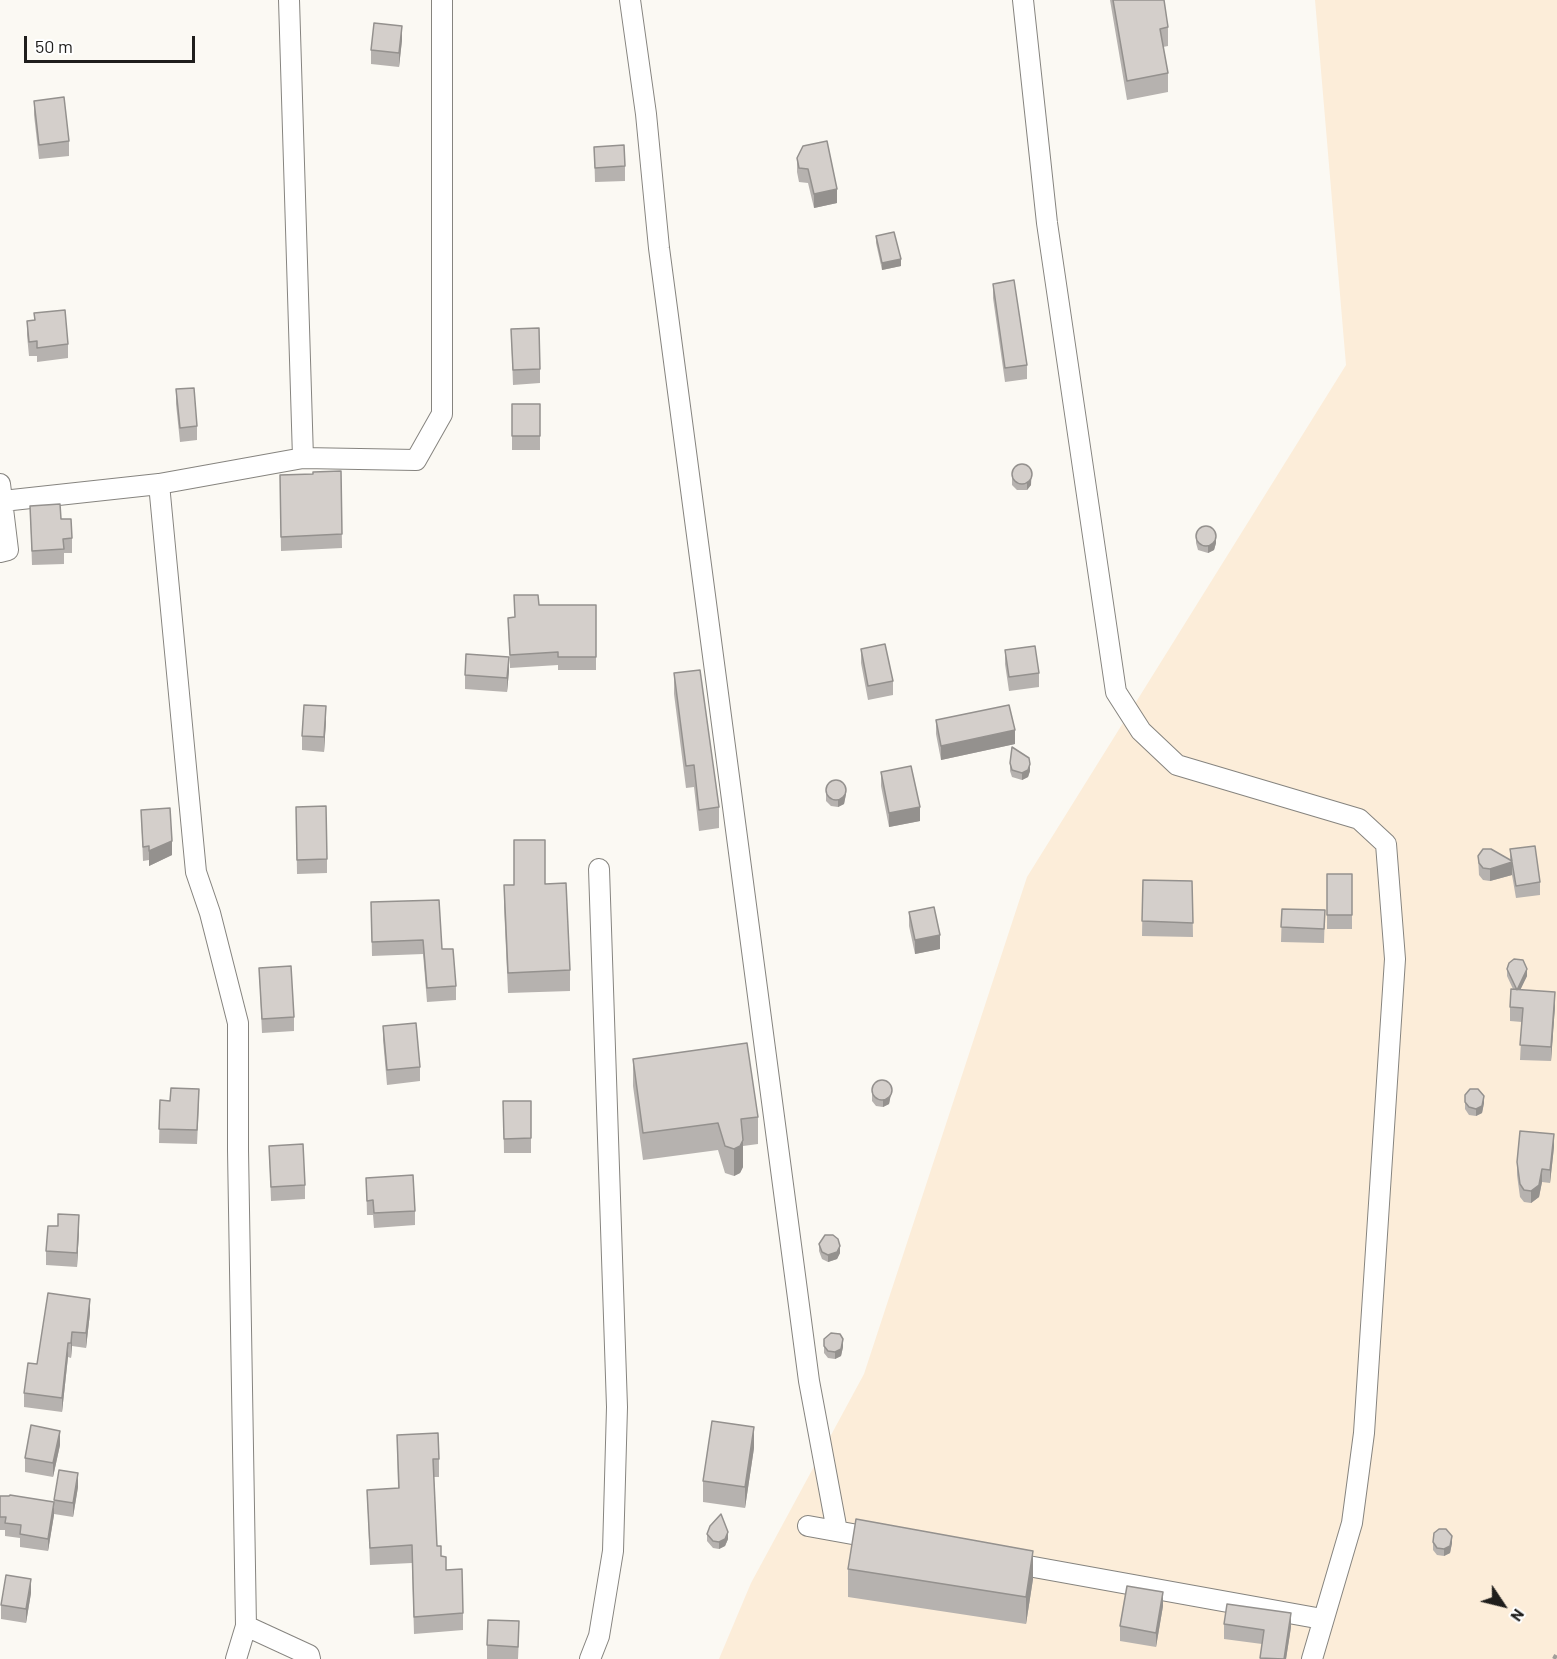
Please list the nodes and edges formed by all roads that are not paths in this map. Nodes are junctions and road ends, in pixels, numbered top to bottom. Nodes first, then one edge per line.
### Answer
1 (289, 0) edge
2 (442, 0) edge
3 (630, 0) edge
4 (1023, 0) edge
5 (303, 458) junction
6 (159, 484) junction
7 (2, 493) edge
8 (0, 552) edge
9 (599, 869) dead end
10 (808, 1526) dead end
11 (837, 1531) junction
12 (895, 1541) edge
13 (987, 1558) edge
14 (1322, 1619) junction
15 (246, 1626) junction
16 (236, 1659) edge
17 (310, 1659) edge
18 (590, 1659) edge
19 (1312, 1659) edge

1 - 5 street
2 - 5 street
3 - 11 street
4 - 14 street
5 - 6 street
6 - 7 street
6 - 15 street
7 - 8 street
9 - 18 street
10 - 11 street
11 - 12 street
13 - 14 street
14 - 19 street
15 - 16 street
15 - 17 street

